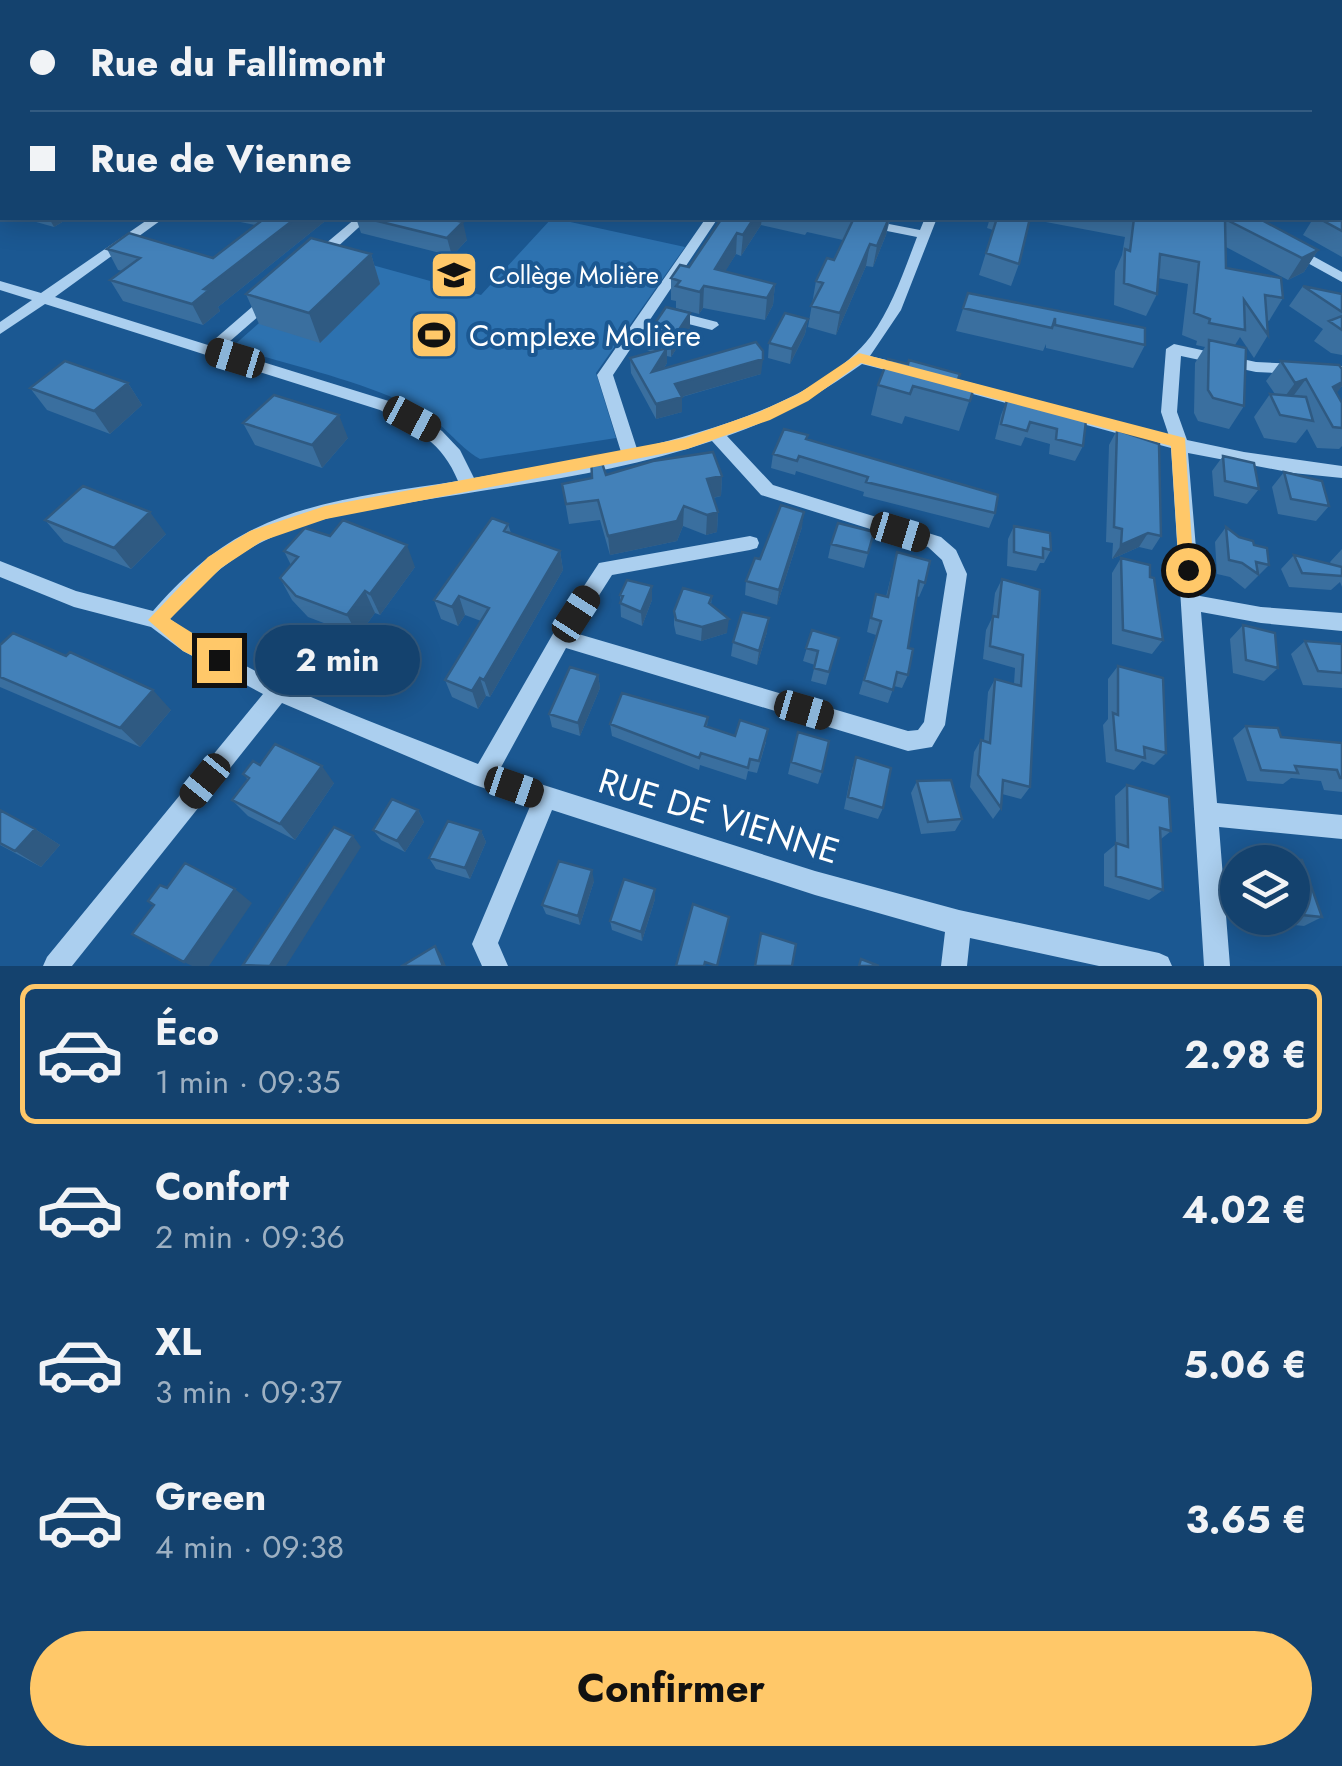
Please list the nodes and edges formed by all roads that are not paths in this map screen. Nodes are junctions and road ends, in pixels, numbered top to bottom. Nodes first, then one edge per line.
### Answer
1 (155, 220) edge
2 (361, 220) edge
3 (711, 220) edge
4 (851, 220) edge
5 (930, 220) edge
6 (924, 236) junction
7 (1272, 238) edge
8 (308, 266) edge
9 (1342, 278) edge
10 (0, 285) edge
11 (280, 290) edge
12 (44, 298) junction
13 (650, 310) junction
14 (712, 325) dead end
15 (0, 328) edge
16 (211, 350) junction
17 (859, 358) junction
18 (1338, 375) edge
19 (716, 434) junction
20 (1179, 442) junction
21 (630, 455) junction
22 (1342, 472) edge
23 (468, 484) junction
24 (750, 542) dead end
25 (0, 569) edge
26 (1190, 602) junction
27 (157, 620) junction
28 (1342, 622) edge
29 (561, 638) junction
30 (278, 691) junction
31 (483, 777) junction
32 (545, 798) junction
33 (1206, 814) junction
34 (1342, 827) edge
35 (959, 922) junction
36 (56, 966) edge
37 (495, 966) edge
38 (954, 966) edge
39 (1159, 966) edge
40 (1217, 966) edge

1 - 12 street
2 - 8 street
3 - 13 street
4 - 6 street
5 - 6 street
6 - 17 street
7 - 9 street
10 - 12 street
11 - 16 street
12 - 15 street
12 - 16 street
13 - 14 street
13 - 21 street
16 - 23 street
17 - 19 street
17 - 20 street
18 - 20 street
19 - 21 street
19 - 29 street
20 - 22 street
20 - 26 street
21 - 23 street
23 - 27 street
24 - 29 street
25 - 27 street, RUE DE VIENNE
26 - 28 street
26 - 33 street
27 - 30 street, RUE DE VIENNE
29 - 31 street
30 - 31 street, RUE DE VIENNE
30 - 36 street
31 - 32 street, RUE DE VIENNE
32 - 35 street, RUE DE VIENNE
32 - 37 street
33 - 34 street
33 - 40 street
35 - 38 street
35 - 39 street, RUE DE VIENNE

